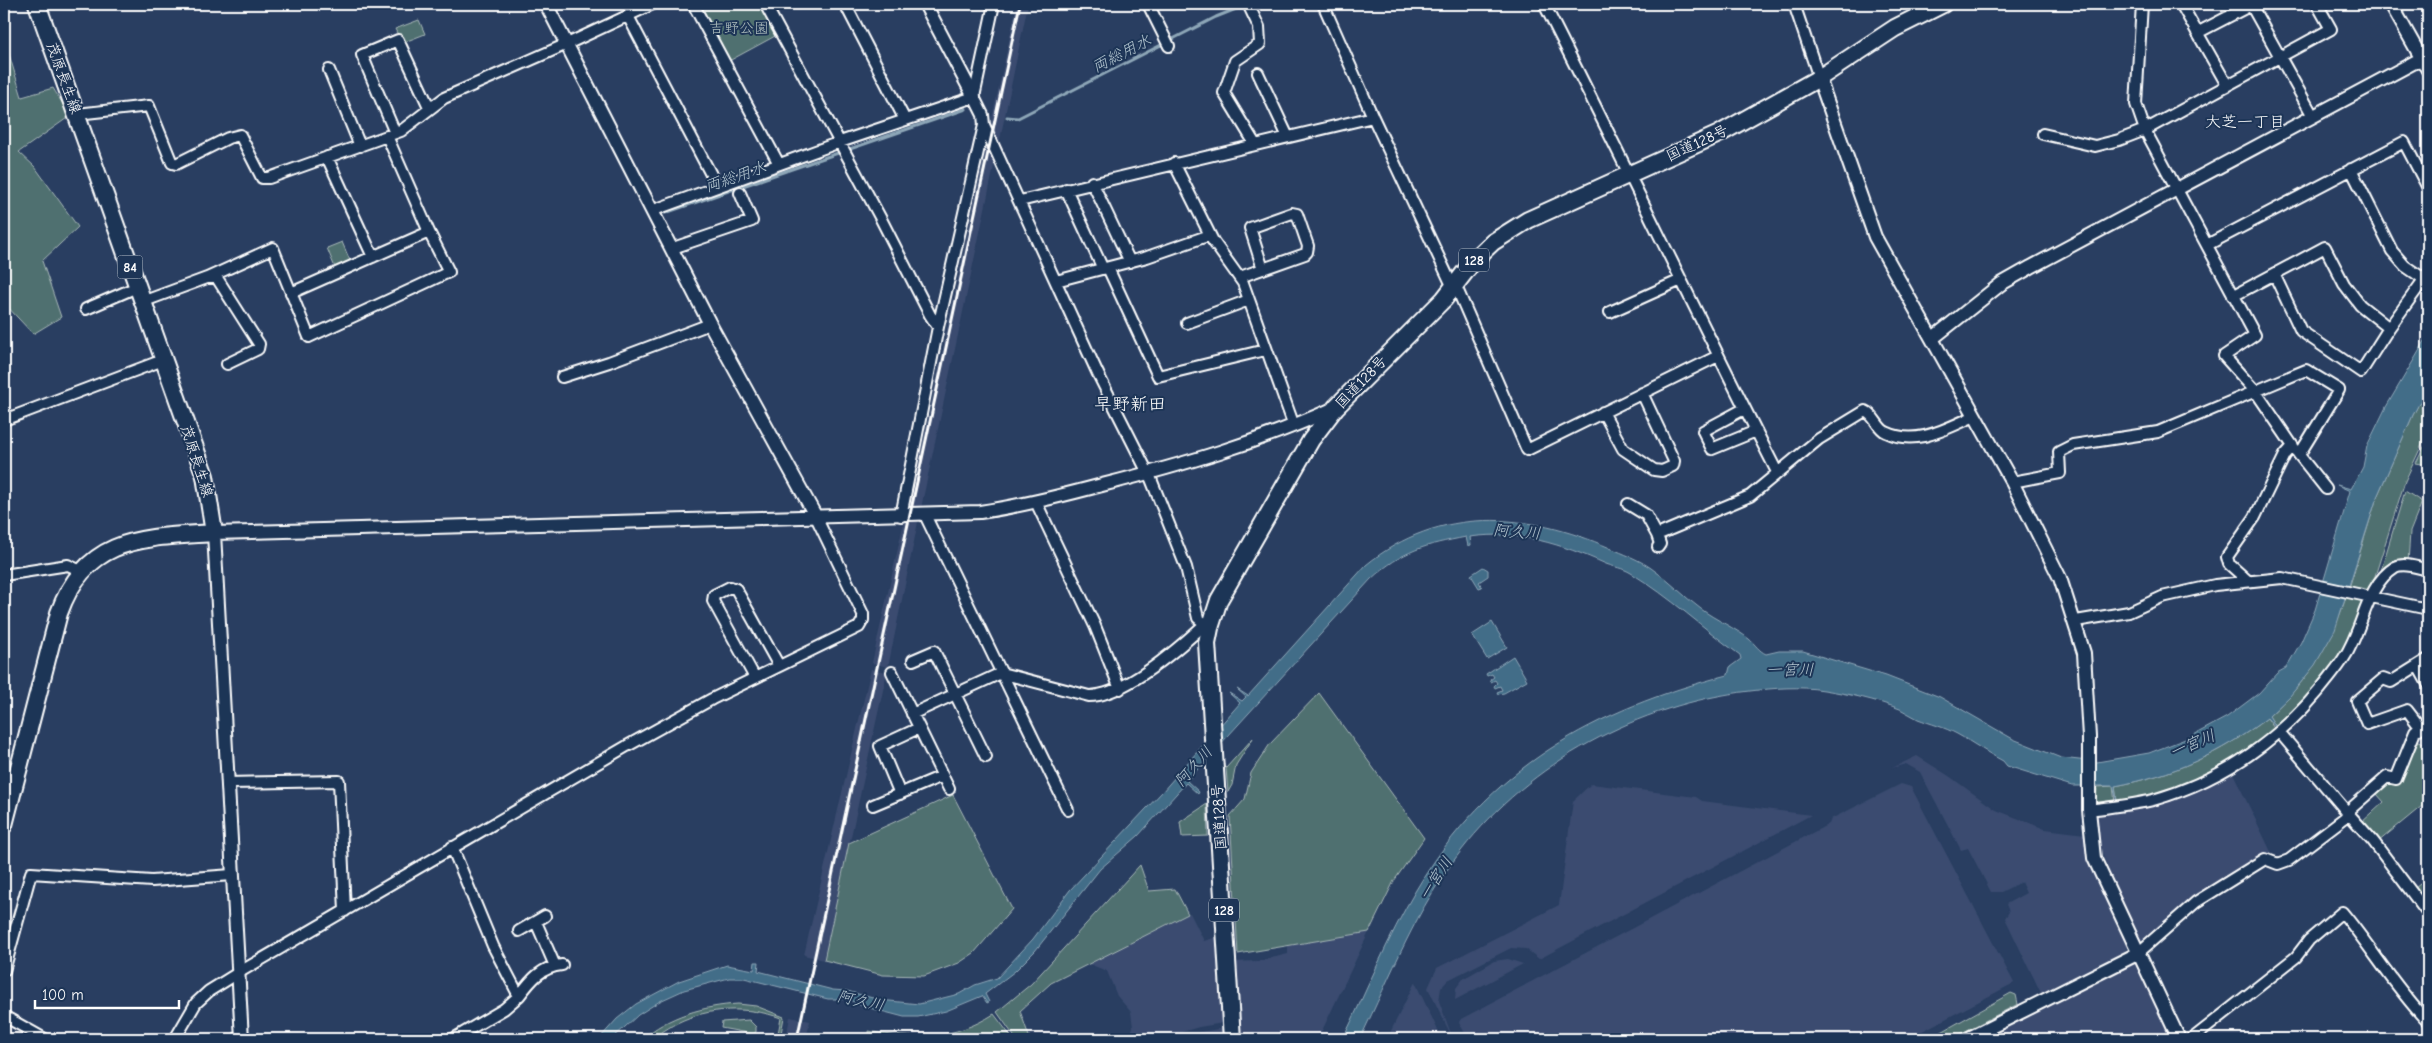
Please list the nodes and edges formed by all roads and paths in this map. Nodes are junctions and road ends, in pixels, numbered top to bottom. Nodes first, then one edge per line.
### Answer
1 (37, 4) edge
2 (546, 4) edge
3 (653, 4) edge
4 (693, 4) edge
5 (765, 4) edge
6 (846, 4) edge
7 (925, 4) edge
8 (994, 4) edge
9 (1148, 4) edge
10 (1248, 4) edge
11 (1323, 4) edge
12 (1544, 4) edge
13 (1794, 4) edge
14 (1943, 4) edge
15 (2142, 4) edge
16 (2181, 4) edge
17 (2317, 4) edge
18 (2391, 4) edge
19 (628, 16) junction
20 (2198, 33) junction
21 (1168, 43) dead end
22 (568, 44) junction
23 (2280, 57) junction
24 (2426, 61) edge
25 (329, 70) dead end
26 (1258, 73) dead end
27 (1819, 78) junction
28 (2227, 85) junction
29 (974, 96) junction
30 (429, 107) junction
31 (77, 114) junction
32 (2313, 116) junction
33 (1373, 117) junction
34 (905, 120) junction
35 (984, 125) junction
36 (2145, 130) junction
37 (391, 134) junction
38 (2043, 134) dead end
39 (1288, 137) junction
40 (840, 142) junction
41 (1255, 144) junction
42 (360, 146) junction
43 (327, 157) junction
44 (1174, 163) junction
45 (779, 164) junction
46 (2350, 169) junction
47 (1630, 173) junction
48 (1092, 182) junction
49 (717, 186) junction
50 (2178, 188) junction
51 (2428, 188) edge
52 (1066, 189) junction
53 (740, 193) dead end
54 (1020, 201) junction
55 (654, 210) junction
56 (429, 232) junction
57 (1210, 235) junction
58 (2207, 245) junction
59 (673, 248) junction
60 (373, 257) junction
61 (1130, 262) junction
62 (1105, 269) junction
63 (1263, 269) junction
64 (2274, 274) junction
65 (2426, 276) edge
66 (1240, 277) junction
67 (207, 278) junction
68 (1681, 280) junction
69 (1056, 281) junction
70 (1454, 286) junction
71 (291, 293) junction
72 (140, 295) junction
73 (2233, 296) junction
74 (1249, 300) junction
75 (86, 309) dead end
76 (1610, 312) dead end
77 (1187, 323) dead end
78 (710, 324) junction
79 (938, 327) junction
80 (2389, 328) junction
81 (1932, 338) junction
82 (1265, 350) junction
83 (1718, 356) junction
84 (163, 360) junction
85 (227, 364) dead end
86 (562, 377) dead end
87 (2256, 392) junction
88 (1642, 393) junction
89 (1336, 407) junction
90 (1744, 409) junction
91 (1603, 412) junction
92 (1975, 416) junction
93 (4, 420) edge
94 (1294, 426) junction
95 (1756, 431) junction
96 (2296, 451) junction
97 (1777, 472) junction
98 (1148, 474) junction
99 (2012, 482) junction
100 (2326, 489) dead end
101 (1036, 502) junction
102 (1628, 504) dead end
103 (925, 515) junction
104 (901, 516) junction
105 (816, 517) junction
106 (214, 533) junction
107 (1657, 535) junction
108 (1658, 547) dead end
109 (2428, 570) edge
110 (81, 571) junction
111 (4, 575) edge
112 (2248, 581) junction
113 (2369, 596) junction
114 (2428, 610) edge
115 (2076, 621) junction
116 (1207, 626) junction
117 (2428, 659) edge
118 (913, 660) dead end
119 (779, 666) junction
120 (2418, 666) junction
121 (892, 672) dead end
122 (1001, 673) junction
123 (755, 678) junction
124 (2428, 684) edge
125 (1120, 689) junction
126 (956, 694) junction
127 (912, 714) junction
128 (2424, 725) edge
129 (919, 728) junction
130 (2280, 733) junction
131 (986, 757) dead end
132 (942, 776) junction
133 (227, 783) junction
134 (949, 789) dead end
135 (900, 794) junction
136 (872, 805) dead end
137 (2089, 808) junction
138 (1068, 810) dead end
139 (2347, 812) junction
140 (4, 825) edge
141 (452, 847) junction
142 (232, 876) junction
143 (345, 911) junction
144 (2428, 914) edge
145 (545, 916) dead end
146 (536, 922) junction
147 (519, 931) dead end
148 (2137, 954) junction
149 (4, 971) edge
150 (238, 973) junction
151 (519, 996) junction
152 (4, 1016) edge
153 (2428, 1019) edge
154 (45, 1039) edge
155 (175, 1039) edge
156 (242, 1039) edge
157 (454, 1039) edge
158 (1232, 1039) edge
159 (1967, 1039) edge
160 (2178, 1039) edge
161 (2192, 1039) edge

1 - 31 main road, 茂原長生線 / 84
2 - 22 street
3 - 19 street
4 - 45 street
5 - 40 street
6 - 34 street
7 - 29 street
8 - 29 street
9 - 21 street
10 - 41 street
11 - 33 street
12 - 47 street
13 - 27 street
14 - 27 main road, 国道128号 / 128
15 - 36 street
16 - 20 street
17 - 23 street
18 - 24 street
19 - 22 street
19 - 49 street
20 - 23 street
20 - 28 street
22 - 30 street
22 - 55 street
23 - 28 street
23 - 32 street
24 - 32 street
25 - 42 street
26 - 39 street
27 - 47 main road, 国道128号 / 128
27 - 81 street
28 - 36 street
29 - 34 street
29 - 35 street
30 - 37 street
30 - 37 street
31 - 43 street
31 - 72 main road, 茂原長生線 / 84
32 - 50 street
33 - 39 street
33 - 70 street
34 - 40 street
35 - 54 street
35 - 79 street
36 - 38 street
36 - 50 street
37 - 42 street
37 - 56 street
39 - 41 street
40 - 45 street
40 - 79 street
41 - 44 street
42 - 43 street
43 - 60 street
44 - 48 street
44 - 57 street
45 - 49 street
46 - 51 street
46 - 58 street
46 - 65 street
47 - 68 street
47 - 70 main road, 国道128号 / 128
48 - 52 street
48 - 61 street
49 - 55 street
50 - 58 street
50 - 81 street
52 - 54 street
52 - 62 street
53 - 59 street
54 - 69 street
55 - 59 street
56 - 60 street
56 - 71 street
57 - 61 street
57 - 66 street
58 - 73 street
59 - 78 street
60 - 71 street
61 - 62 street
62 - 69 street
62 - 82 street
63 - 63 street
63 - 66 street
64 - 73 street
64 - 80 street
64 - 80 street
65 - 80 street
66 - 74 street
67 - 71 street
67 - 72 street
67 - 85 street
68 - 76 street
68 - 83 street
69 - 98 street
70 - 89 main road, 国道128号 / 128
70 - 91 street
72 - 75 street
72 - 84 main road, 茂原長生線 / 84
73 - 87 street
74 - 77 street
74 - 82 street
78 - 86 street
78 - 105 street
79 - 104 street
81 - 92 street
82 - 94 street
83 - 88 street
83 - 90 street
84 - 93 street
84 - 106 main road, 茂原長生線 / 84
87 - 96 street
87 - 96 street
87 - 99 street
88 - 91 street
88 - 91 street
89 - 94 street
89 - 116 main road, 国道128号 / 128
90 - 95 street
90 - 95 street
92 - 97 street
92 - 99 street
94 - 98 street
95 - 97 street
96 - 100 street
96 - 112 street
97 - 107 street
98 - 101 street
98 - 116 street
99 - 115 street
101 - 103 street
101 - 125 street
102 - 107 street
103 - 104 street
103 - 122 street
104 - 105 street
105 - 106 street
105 - 119 street
106 - 110 main road
106 - 133 street
107 - 108 street
109 - 113 street
110 - 111 street
110 - 140 main road
112 - 113 street
112 - 115 street
113 - 114 street
113 - 130 street
115 - 137 street
116 - 125 street
116 - 158 main road, 国道128号 / 128
117 - 120 street
118 - 126 street
119 - 123 street
119 - 123 street
120 - 124 street
120 - 128 street
121 - 127 street
122 - 125 street
122 - 126 street
122 - 138 street
123 - 141 street
126 - 127 street
126 - 131 street
127 - 129 street
128 - 139 street
129 - 132 street
129 - 135 street
130 - 137 street
130 - 139 street
132 - 134 street
132 - 135 street
133 - 142 street
133 - 143 street
135 - 136 street
137 - 148 street
139 - 144 street
139 - 148 street
141 - 143 street
141 - 151 street
142 - 149 street
142 - 150 street
143 - 150 street
145 - 146 street
146 - 147 street
146 - 151 street
148 - 159 street
148 - 160 street
150 - 155 street
150 - 156 street
151 - 157 street
152 - 154 street
153 - 161 street

